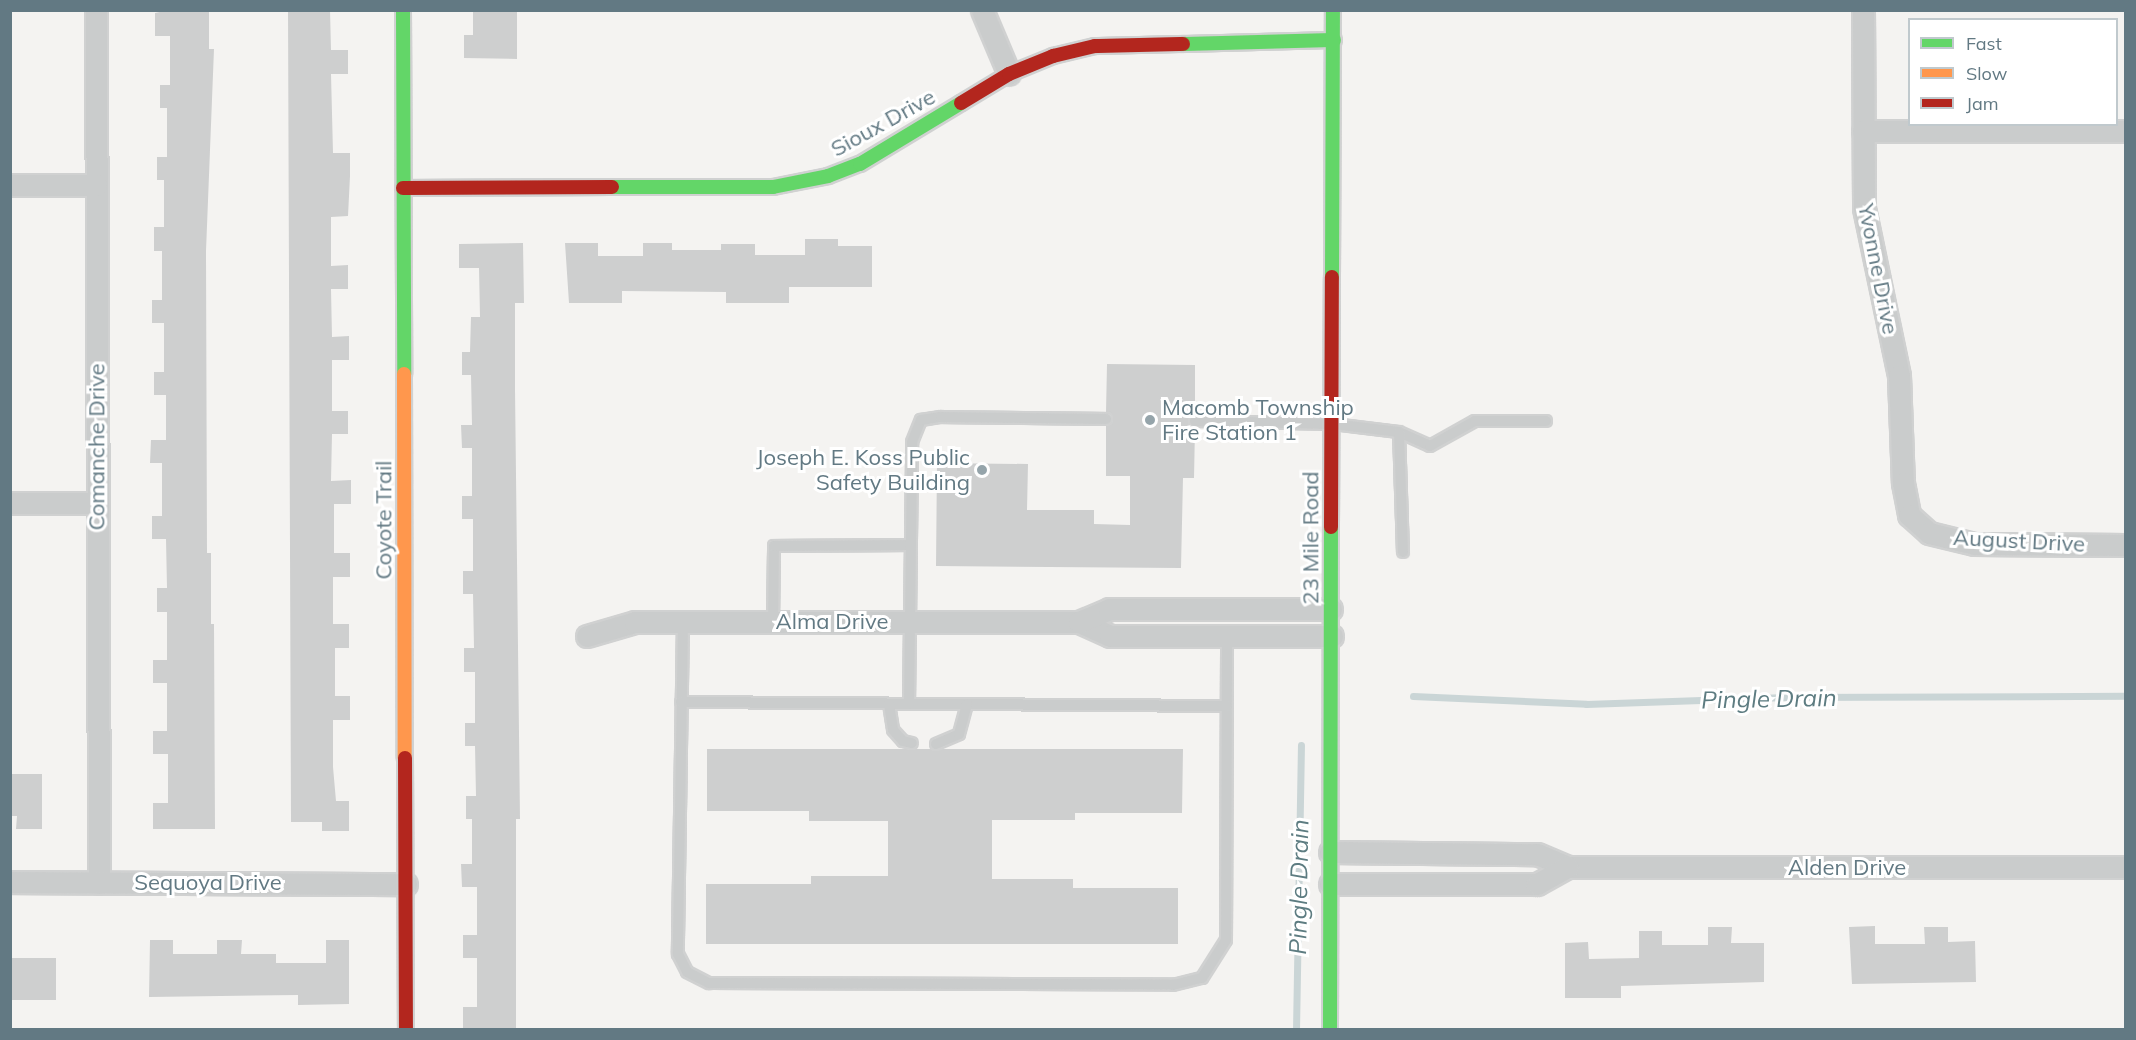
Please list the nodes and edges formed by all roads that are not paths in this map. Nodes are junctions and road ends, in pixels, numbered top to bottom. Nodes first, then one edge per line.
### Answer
1 (96, 10) edge
2 (403, 10) edge
3 (982, 10) edge
4 (1333, 10) edge
5 (1863, 10) edge
6 (1334, 40) junction
7 (1010, 75) junction
8 (1863, 131) junction
9 (2126, 131) edge
10 (10, 185) edge
11 (96, 185) junction
12 (403, 188) junction
13 (1106, 420) dead end
14 (1195, 421) dead end
15 (1546, 421) dead end
16 (1333, 424) junction
17 (1399, 432) junction
18 (10, 503) edge
19 (98, 503) junction
20 (1916, 524) joint
21 (910, 545) junction
22 (2126, 545) edge
23 (1403, 552) dead end
24 (1331, 609) junction
25 (911, 621) junction
26 (683, 622) junction
27 (773, 622) junction
28 (1217, 625) junction
29 (587, 636) dead end
30 (1332, 636) junction
31 (681, 702) junction
32 (889, 704) junction
33 (909, 704) junction
34 (967, 704) junction
35 (1227, 706) junction
36 (912, 743) dead end
37 (936, 744) dead end
38 (1330, 852) junction
39 (1568, 867) junction
40 (2126, 867) edge
41 (10, 882) edge
42 (99, 882) junction
43 (406, 884) junction
44 (1330, 884) junction
45 (406, 1029) edge
46 (1330, 1029) edge

1 - 11 street, Comanche Drive
2 - 12 street, Coyote Trail
3 - 7 street
4 - 6 street, 23 Mile Road
5 - 8 street, Yvonne Drive
6 - 7 street, Sioux Drive
6 - 16 street, 23 Mile Road
7 - 12 street, Sioux Drive
8 - 9 street
8 - 20 street, Yvonne Drive
10 - 11 street
11 - 19 street, Comanche Drive
12 - 43 street, Coyote Trail
13 - 21 lane
14 - 16 lane
15 - 17 lane
16 - 17 lane
16 - 24 street, 23 Mile Road
17 - 23 lane
18 - 19 street
19 - 42 street, Comanche Drive
20 - 22 street, August Drive
21 - 25 lane
21 - 27 lane
24 - 28 street, Alma Drive
24 - 30 street, 23 Mile Road
25 - 27 street, Alma Drive
25 - 28 street, Alma Drive
25 - 33 lane
26 - 27 street, Alma Drive
26 - 29 street, Alma Drive
26 - 31 lane
28 - 30 street, Alma Drive
28 - 35 lane
30 - 38 street, 23 Mile Road
31 - 32 lane
31 - 35 lane
32 - 33 lane
32 - 36 lane
33 - 34 lane
34 - 35 lane
34 - 37 lane
38 - 39 street, Alden Drive
38 - 44 street, 23 Mile Road
39 - 40 street, Alden Drive
39 - 44 street, Alden Drive
41 - 42 street, Sequoya Drive
42 - 43 street, Sequoya Drive
43 - 45 street, Coyote Trail
44 - 46 street, 23 Mile Road

